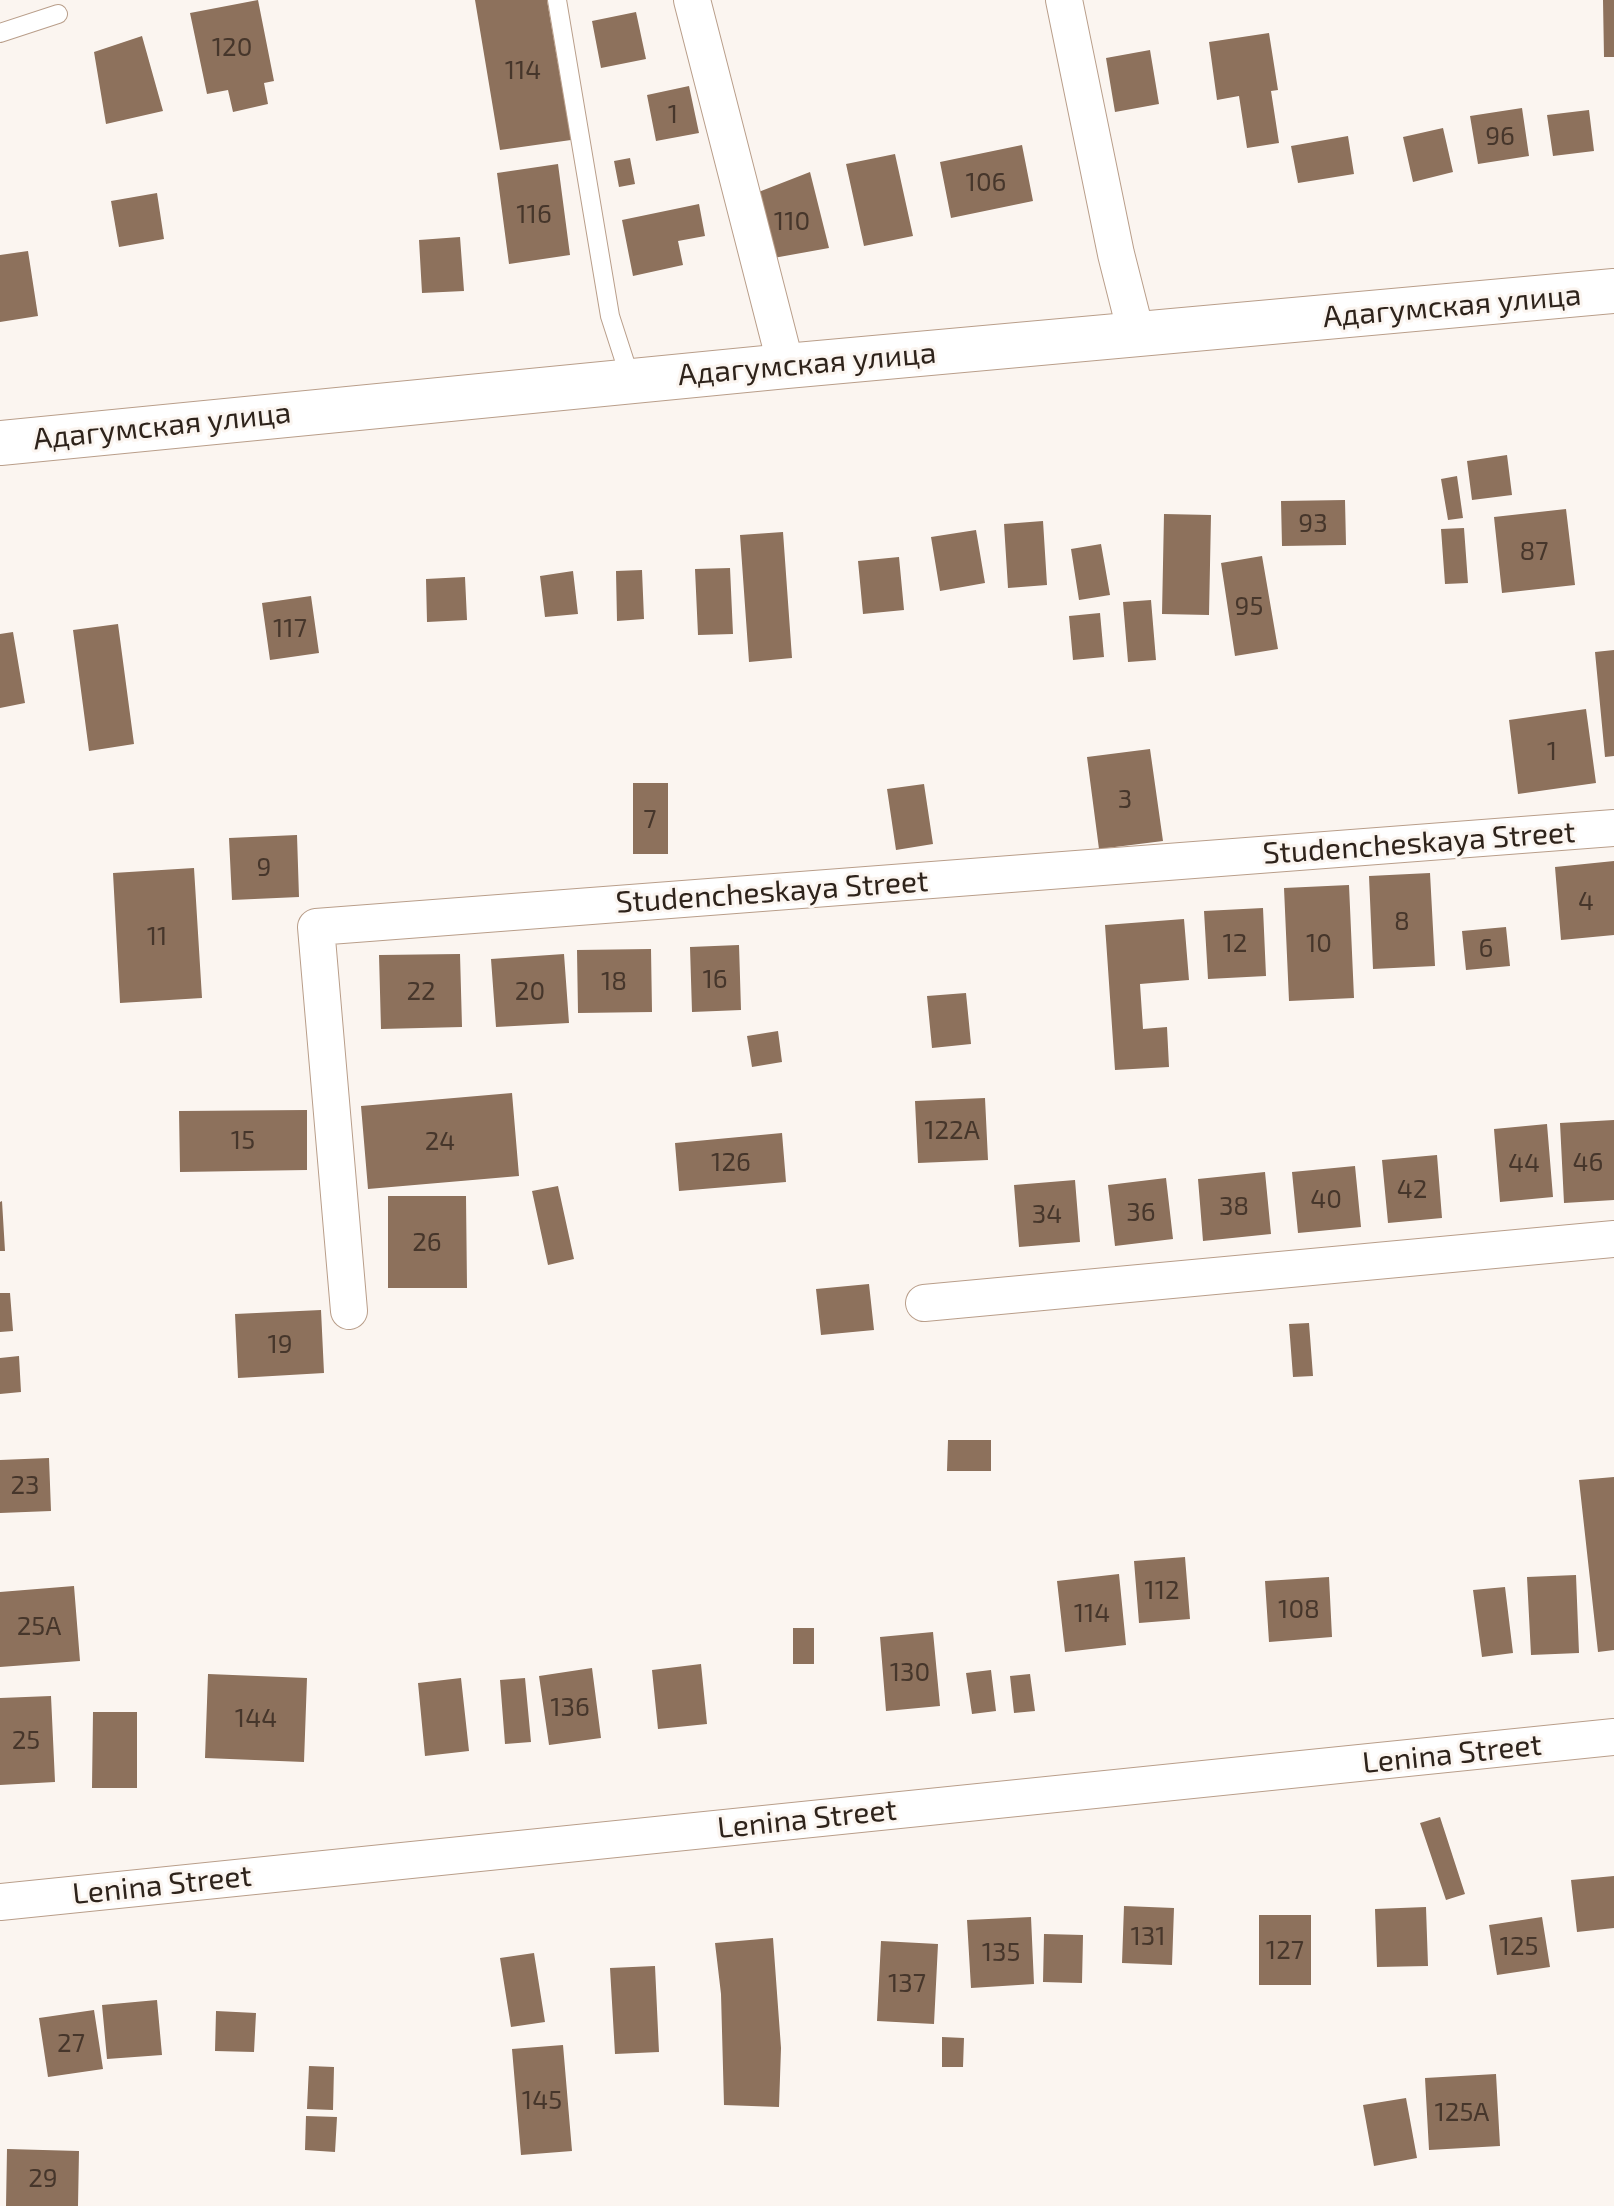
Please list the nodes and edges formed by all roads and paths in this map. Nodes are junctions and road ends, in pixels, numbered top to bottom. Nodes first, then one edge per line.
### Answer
1 (557, 0) edge
2 (692, 0) edge
3 (1064, 0) edge
4 (58, 14) dead end
5 (0, 33) edge
6 (1614, 291) edge
7 (1136, 333) junction
8 (786, 366) junction
9 (631, 381) junction
10 (0, 443) edge
11 (1614, 828) edge
12 (1614, 1239) edge
13 (924, 1303) dead end
14 (349, 1311) dead end
15 (1614, 1737) edge
16 (0, 1902) edge

1 - 9 lane
2 - 8 street
3 - 7 street
4 - 5 lane
6 - 7 main road, Адагумская улица
7 - 8 main road, Адагумская улица
8 - 9 main road, Адагумская улица
9 - 10 main road, Адагумская улица
11 - 14 street, Studencheskaya Street
12 - 13 street
15 - 16 street, Lenina Street

